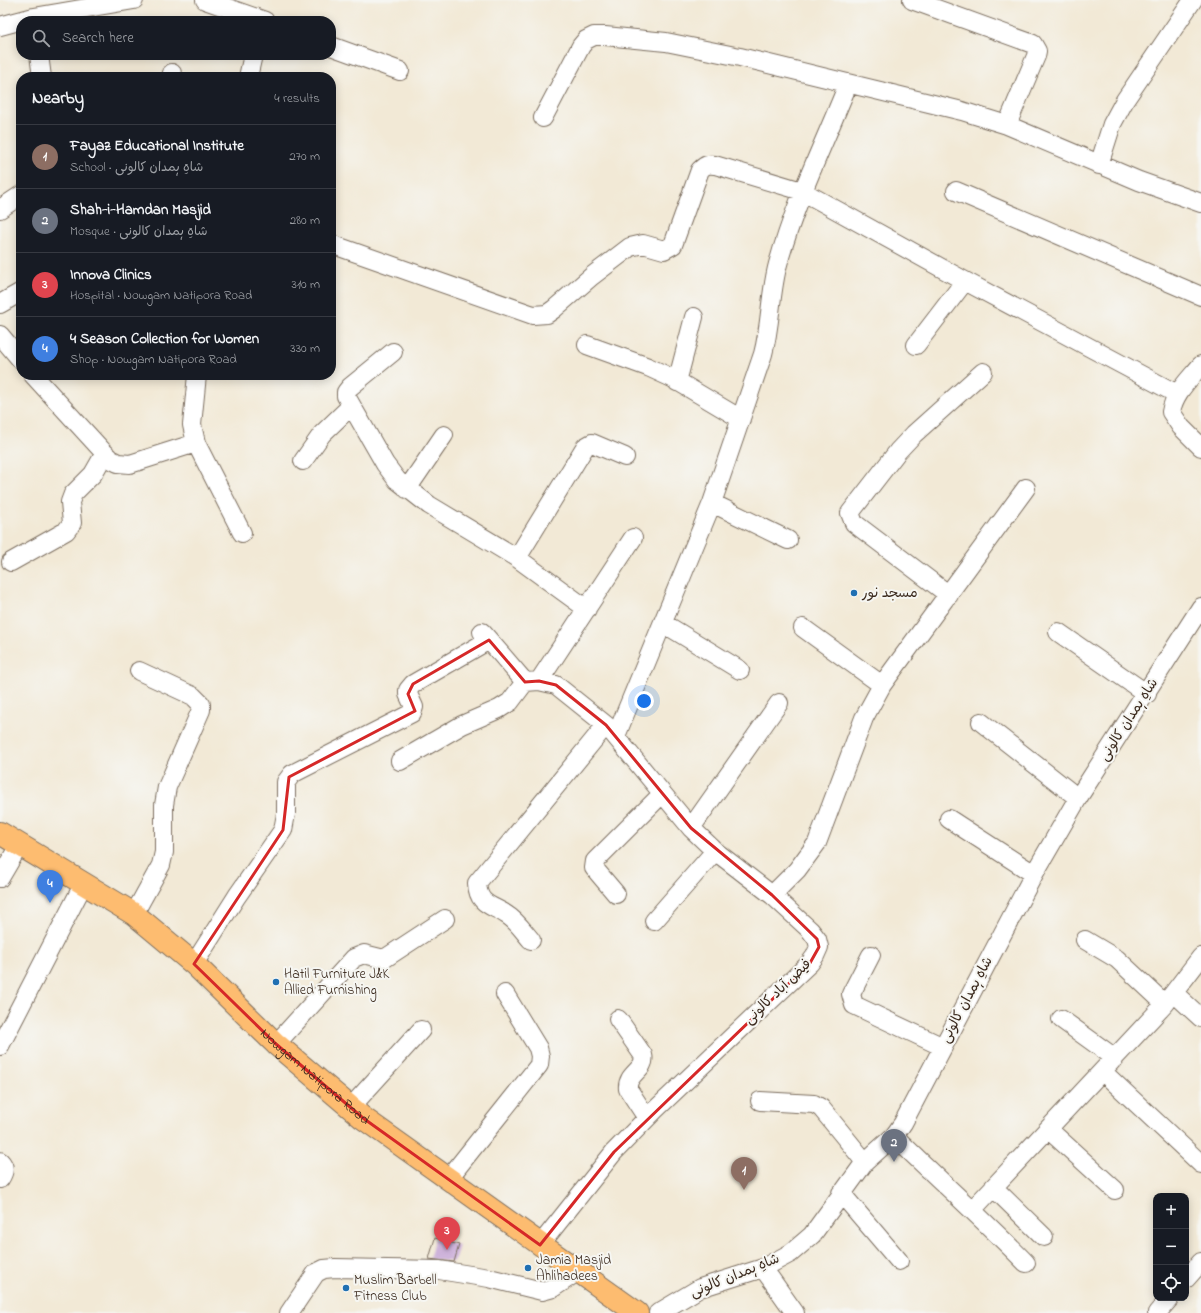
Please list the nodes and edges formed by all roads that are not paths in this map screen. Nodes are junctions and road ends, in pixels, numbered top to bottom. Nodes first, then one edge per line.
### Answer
1 (134, 0) edge
2 (210, 0) edge
3 (912, 0) edge
4 (1193, 0) edge
5 (107, 2) edge
6 (65, 6) edge
7 (41, 16) edge
8 (250, 16) edge
9 (16, 23) edge
10 (0, 26) edge
11 (336, 48) edge
12 (40, 60) edge
13 (252, 60) edge
14 (400, 71) dead end
15 (41, 72) edge
16 (249, 72) edge
17 (848, 84) junction
18 (543, 118) dead end
19 (1007, 125) junction
20 (1099, 165) junction
21 (802, 191) junction
22 (956, 191) dead end
23 (16, 198) edge
24 (1201, 202) edge
25 (0, 209) edge
26 (336, 246) edge
27 (965, 281) junction
28 (16, 295) edge
29 (1201, 296) edge
30 (0, 304) edge
31 (694, 317) dead end
32 (0, 335) edge
33 (587, 345) dead end
34 (916, 345) dead end
35 (393, 352) dead end
36 (16, 354) edge
37 (1201, 365) edge
38 (983, 372) dead end
39 (38, 380) edge
40 (196, 380) edge
41 (677, 382) junction
42 (1177, 394) junction
43 (352, 406) junction
44 (741, 419) junction
45 (444, 435) dead end
46 (196, 443) junction
47 (1201, 447) edge
48 (105, 453) junction
49 (625, 457) dead end
50 (304, 461) dead end
51 (1026, 488) dead end
52 (407, 489) junction
53 (712, 503) junction
54 (242, 533) dead end
55 (633, 538) dead end
56 (788, 540) dead end
57 (517, 558) junction
58 (11, 562) dead end
59 (949, 595) junction
60 (1201, 607) edge
61 (587, 609) junction
62 (663, 623) junction
63 (803, 628) dead end
64 (1058, 632) dead end
65 (740, 670) dead end
66 (140, 671) dead end
67 (532, 682) junction
68 (882, 685) junction
69 (1147, 694) junction
70 (779, 703) dead end
71 (981, 722) dead end
72 (611, 730) junction
73 (400, 761) dead end
74 (662, 794) junction
75 (1078, 798) junction
76 (949, 819) dead end
77 (691, 828) junction
78 (0, 833) edge
79 (20, 844) junction
80 (715, 851) junction
81 (1034, 874) junction
82 (0, 878) edge
83 (84, 883) junction
84 (616, 894) dead end
85 (772, 896) junction
86 (134, 914) junction
87 (445, 919) dead end
88 (654, 921) dead end
89 (531, 940) dead end
90 (1084, 940) dead end
91 (870, 955) dead end
92 (1201, 957) edge
93 (194, 964) junction
94 (505, 994) dead end
95 (1170, 999) junction
96 (1201, 1018) edge
97 (618, 1019) dead end
98 (1061, 1019) dead end
99 (421, 1030) dead end
100 (276, 1044) junction
101 (0, 1046) edge
102 (943, 1047) junction
103 (1115, 1058) junction
104 (1103, 1072) junction
105 (760, 1101) dead end
106 (350, 1107) junction
107 (647, 1118) junction
108 (1048, 1130) junction
109 (894, 1136) junction
110 (0, 1161) edge
111 (865, 1162) junction
112 (1201, 1164) edge
113 (449, 1178) junction
114 (0, 1179) edge
115 (994, 1188) junction
116 (1115, 1190) dead end
117 (841, 1193) junction
118 (973, 1209) junction
119 (1044, 1237) dead end
120 (540, 1245) junction
121 (900, 1261) dead end
122 (1201, 1262) edge
123 (1026, 1263) dead end
124 (763, 1268) junction
125 (577, 1272) junction
126 (1189, 1276) edge
127 (1167, 1301) edge
128 (289, 1313) edge
129 (637, 1313) edge
130 (658, 1313) edge
131 (795, 1313) edge
132 (1157, 1313) edge

1 - 5 street
2 - 8 street
3 - 19 street
4 - 20 street
5 - 6 street
6 - 7 street
9 - 10 street
11 - 14 street
12 - 15 street
13 - 16 street
17 - 18 street
17 - 19 street
17 - 21 street
19 - 20 street
20 - 24 street
21 - 26 street
21 - 27 street
21 - 44 street
22 - 29 street
23 - 25 street
27 - 34 street
27 - 42 street
28 - 30 street
31 - 41 street
32 - 36 street
33 - 41 street
35 - 43 street
37 - 42 street
38 - 59 street
39 - 48 street
40 - 46 street
41 - 44 street
42 - 47 street
43 - 50 street
43 - 52 street
44 - 53 street
45 - 52 street
46 - 48 street
46 - 54 street
48 - 58 street
49 - 57 street
51 - 59 street
52 - 57 street
53 - 56 street
53 - 62 street
55 - 61 street
57 - 61 street
59 - 68 street
60 - 69 street, شاہِ ہمدان کالونی
61 - 67 street
62 - 65 street
62 - 72 street
63 - 68 street
64 - 69 street
66 - 86 street
67 - 72 street, فیض آباد کالونی
67 - 73 street
67 - 93 street
68 - 85 street
69 - 75 street, شاہِ ہمدان کالونی
70 - 77 street
71 - 75 street
72 - 74 street, فیض آباد کالونی
72 - 89 street
74 - 77 street, فیض آباد کالونی
74 - 84 street
75 - 81 street, شاہِ ہمدان کالونی
76 - 81 street
77 - 80 street, فیض آباد کالونی
78 - 79 main road, Nowgam Natipora Road
79 - 82 street
79 - 83 main road, Nowgam Natipora Road
80 - 85 street, فیض آباد کالونی
80 - 88 street
81 - 102 street, شاہِ ہمدان کالونی
83 - 86 main road, Nowgam Natipora Road
83 - 101 street
85 - 107 street, فیض آباد کالونی
86 - 93 main road, Nowgam Natipora Road
87 - 100 street
90 - 95 street
91 - 102 street
92 - 95 street
93 - 100 main road, Nowgam Natipora Road
94 - 113 street
95 - 96 street
95 - 103 street
97 - 107 street
98 - 103 street
99 - 106 street
100 - 106 main road, Nowgam Natipora Road
102 - 109 street, شاہِ ہمدان کالونی
103 - 104 street
104 - 108 street
104 - 112 street
105 - 111 street
106 - 113 main road, Nowgam Natipora Road
107 - 120 street, فیض آباد کالونی
108 - 115 street
108 - 116 street
109 - 111 street, شاہِ ہمدان کالونی
109 - 118 street
110 - 114 street
111 - 117 street, شاہِ ہمدان کالونی
113 - 120 main road, Nowgam Natipora Road
115 - 118 street
115 - 119 street
117 - 121 street
117 - 124 street, شاہِ ہمدان کالونی
118 - 123 street
120 - 125 main road, Nowgam Natipora Road
122 - 126 street
124 - 130 street, شاہِ ہمدان کالونی
124 - 131 street
125 - 128 street
125 - 129 main road, Nowgam Natipora Road
127 - 132 street

